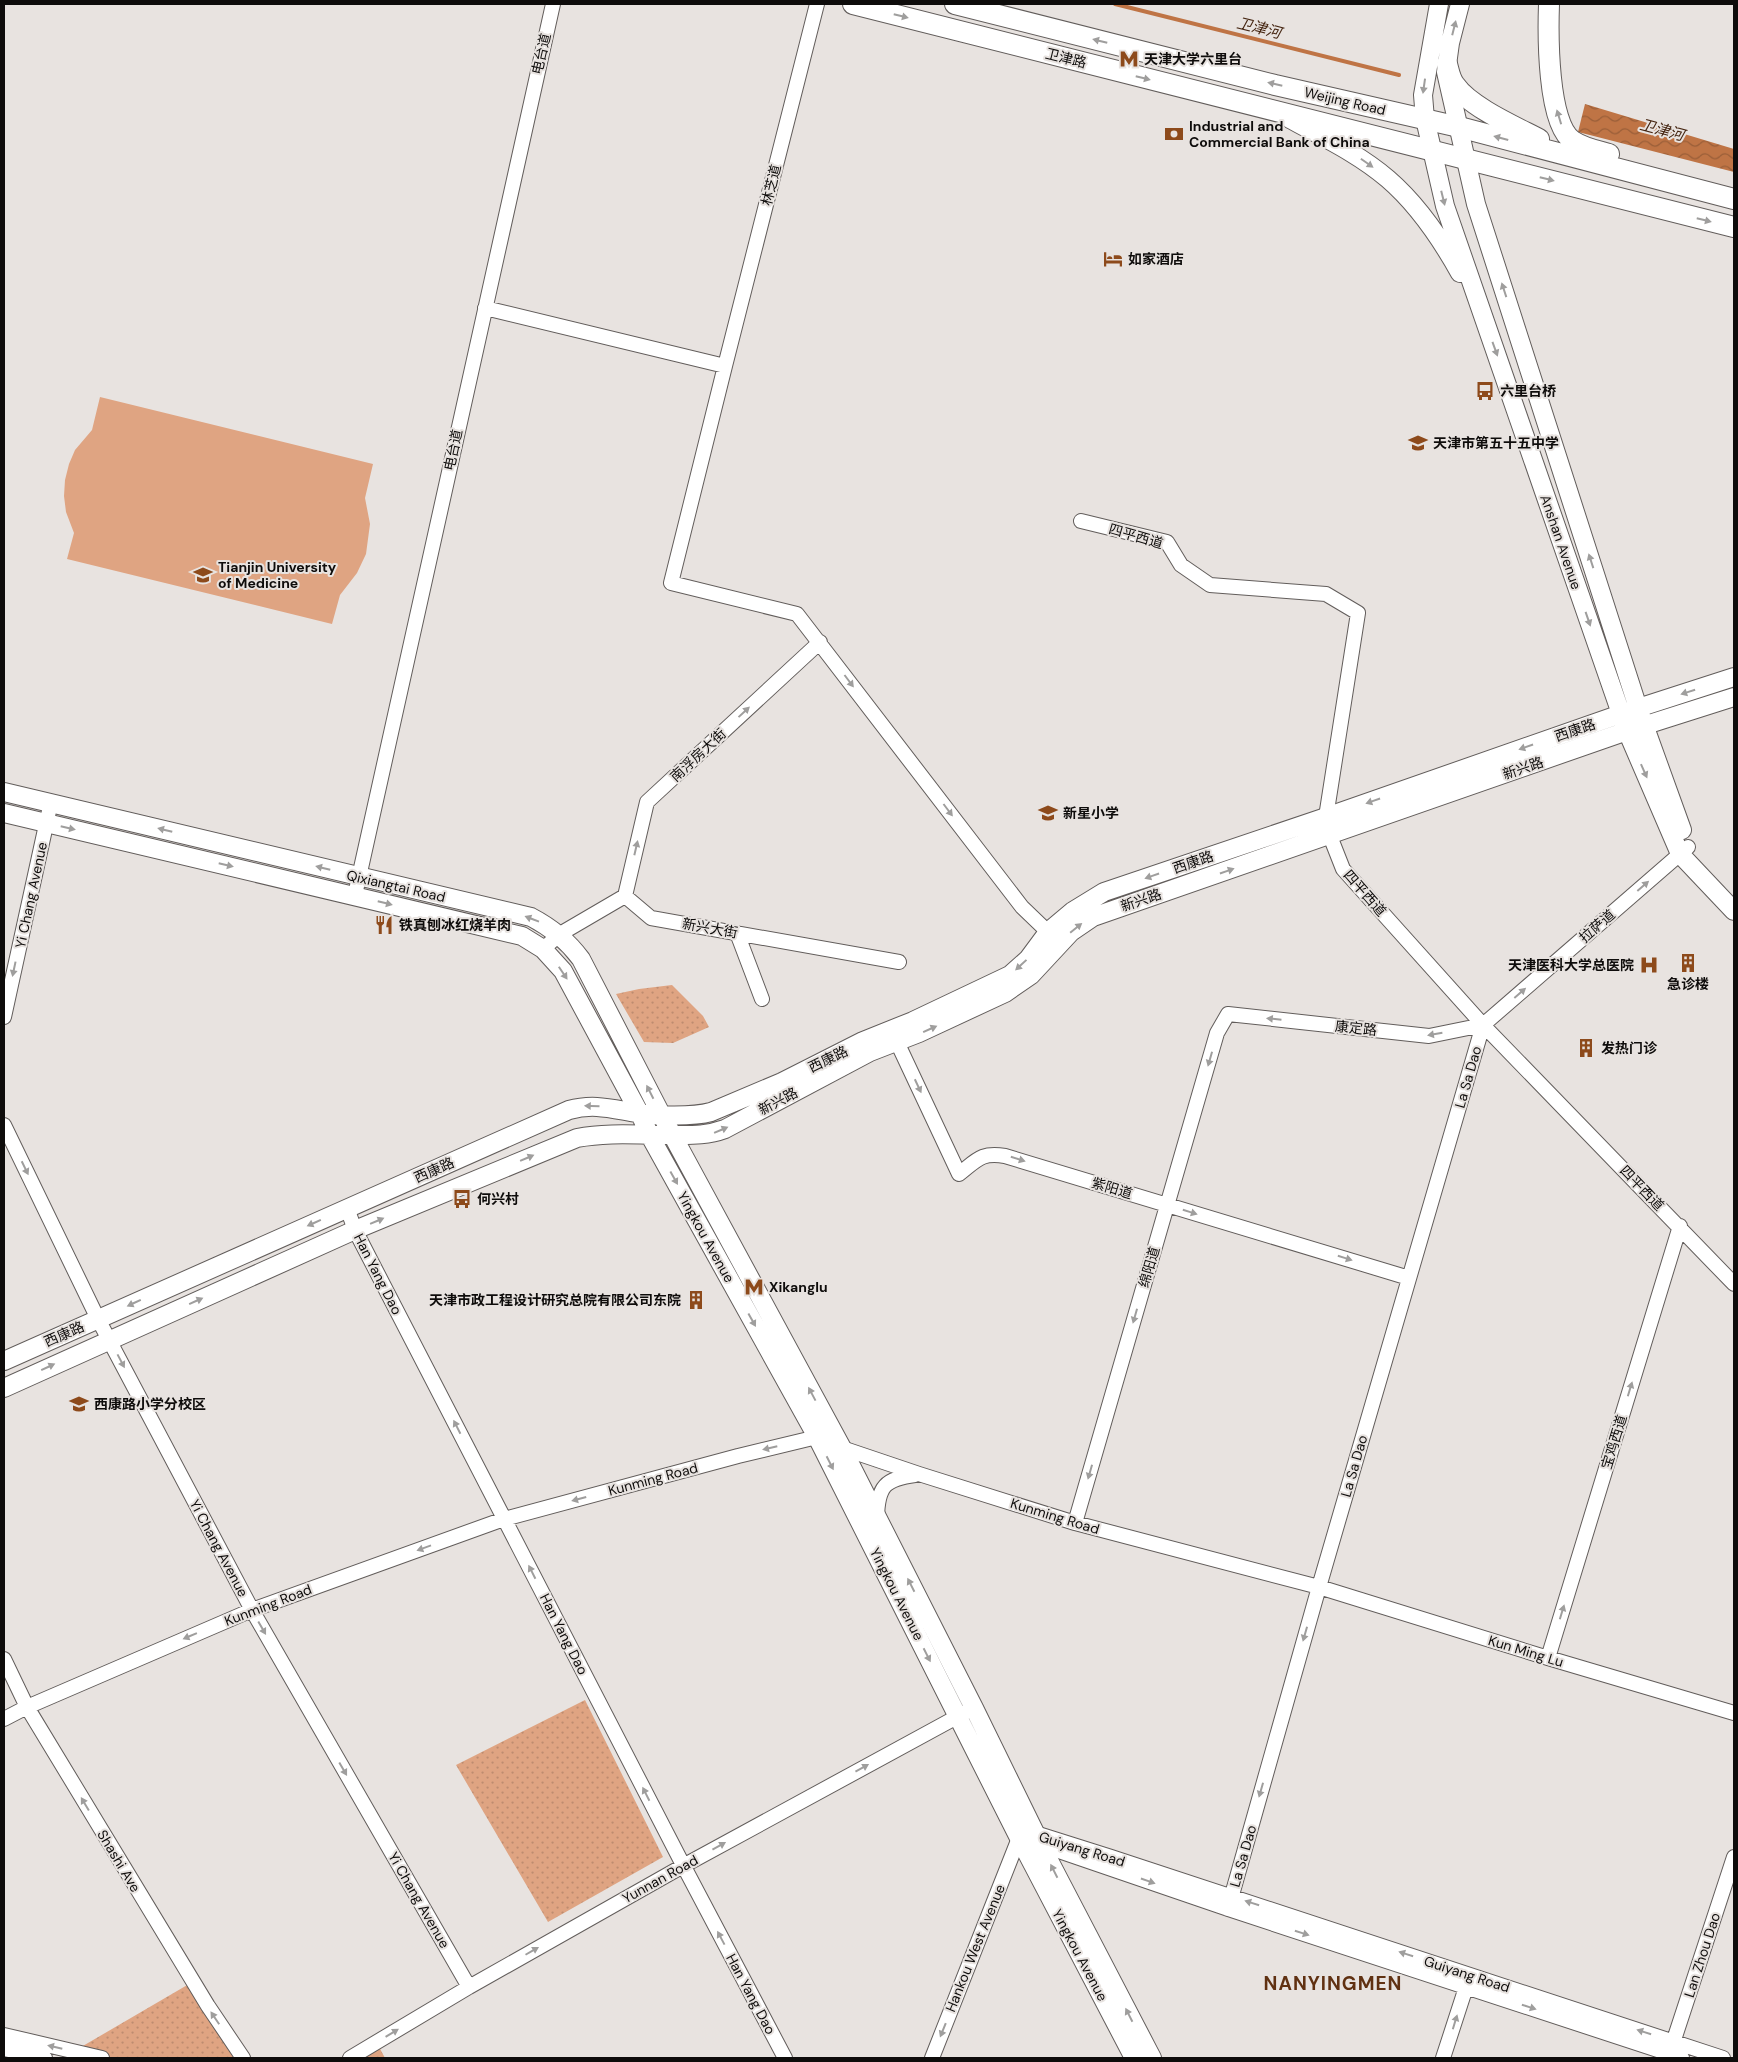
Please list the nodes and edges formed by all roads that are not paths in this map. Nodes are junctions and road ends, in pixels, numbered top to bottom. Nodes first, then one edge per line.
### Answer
1 (553, 4) edge
2 (817, 4) edge
3 (853, 4) edge
4 (955, 4) edge
5 (1439, 4) edge
6 (1460, 4) edge
7 (1549, 4) edge
8 (1447, 64) junction
9 (1280, 112) junction
10 (1424, 119) junction
11 (1459, 127) junction
12 (1432, 150) junction
13 (1466, 158) junction
14 (1587, 161) junction
15 (1729, 197) edge
16 (1734, 228) edge
17 (1478, 304) junction
18 (485, 308) junction
19 (725, 366) junction
20 (1081, 521) dead end
21 (820, 642) junction
22 (1734, 677) edge
23 (1734, 697) edge
24 (1638, 708) junction
25 (1620, 714) junction
26 (1644, 726) junction
27 (1627, 731) junction
28 (4, 792) edge
29 (51, 802) junction
30 (4, 813) edge
31 (1326, 818) junction
32 (47, 823) junction
33 (1330, 836) junction
34 (1684, 850) junction
35 (359, 877) junction
36 (1734, 895) edge
37 (355, 896) junction
38 (624, 896) junction
39 (1734, 911) edge
40 (1048, 932) junction
41 (737, 933) junction
42 (560, 934) junction
43 (543, 949) junction
44 (898, 962) dead end
45 (762, 999) dead end
46 (1228, 1014) joint
47 (4, 1017) edge
48 (1483, 1024) junction
49 (897, 1042) junction
50 (640, 1114) junction
51 (661, 1114) junction
52 (4, 1124) edge
53 (673, 1135) junction
54 (650, 1136) junction
55 (1167, 1205) junction
56 (347, 1208) junction
57 (1680, 1226) junction
58 (355, 1230) junction
59 (1409, 1278) junction
60 (1734, 1284) edge
61 (98, 1319) junction
62 (109, 1340) junction
63 (4, 1361) edge
64 (4, 1388) edge
65 (817, 1437) junction
66 (842, 1448) junction
67 (919, 1474) junction
68 (877, 1518) junction
69 (504, 1519) junction
70 (1075, 1522) junction
71 (1319, 1587) junction
72 (252, 1610) junction
73 (1548, 1658) junction
74 (4, 1659) edge
75 (26, 1708) junction
76 (974, 1708) junction
77 (1734, 1713) edge
78 (957, 1716) junction
79 (4, 1719) edge
80 (1032, 1839) junction
81 (1734, 1857) edge
82 (683, 1866) junction
83 (1230, 1902) junction
84 (1468, 1981) junction
85 (469, 1987) junction
86 (4, 2035) edge
87 (4, 2049) edge
88 (1675, 2051) edge
89 (45, 2058) edge
90 (102, 2058) edge
91 (243, 2058) edge
92 (350, 2058) edge
93 (785, 2058) edge
94 (932, 2058) edge
95 (1134, 2058) edge
96 (1152, 2058) edge
97 (1444, 2058) edge
98 (1723, 2058) edge

1 - 18 street, 电台道
2 - 19 street, 林芝道
3 -> 9 highway, 卫津路
10 -> 4 highway, Weijing Road
5 -> 10 main road, Anshan Avenue
8 -> 6 main road, Anshan Avenue
15 -> 7 highway
8 - 11 main road, Anshan Avenue
8 - 14 highway
9 - 12 highway, Weijing Road
9 -> 17 main road
10 - 11 highway, Weijing Road
10 - 12 main road, Anshan Avenue
11 - 13 main road, Anshan Avenue
14 -> 11 highway, Weijing Road
12 - 13 highway, Weijing Road
12 -> 17 main road, Anshan Avenue
13 -> 16 highway, Weijing Road
24 -> 13 main road, Anshan Avenue
14 - 15 highway, Weijing Road
17 -> 25 main road, Anshan Avenue
18 - 19 street
18 - 35 street, 电台道
19 - 21 street, 林芝道
20 - 31 street, 四平西道
38 -> 21 street, 南浮房大街
21 -> 40 street
22 -> 24 main road, 西康路
23 - 26 main road, 新兴路
24 - 25 main road, 西康路
24 - 26 main road, Anshan Avenue
25 - 27 main road, Anshan Avenue
25 -> 31 main road, 西康路
26 - 27 main road, 新兴路
26 - 34 main road, Anshan Avenue
27 - 33 main road, 新兴路
27 -> 34 main road, Anshan Avenue
28 - 29 main road, Qixiangtai Road
29 - 32 street, Yi Chang Avenue
35 -> 29 main road, Qixiangtai Road
30 - 32 main road, Qixiangtai Road
31 - 33 street, 四平西道
31 -> 40 main road, 西康路
32 -> 37 main road, Qixiangtai Road
32 -> 47 street, Yi Chang Avenue
33 - 48 street, 四平西道
49 -> 33 main road, 新兴路
34 - 36 main road
34 - 39 main road, Anshan Avenue
48 -> 34 street, 拉萨道
35 - 37 street, 电台道
42 -> 35 main road, Qixiangtai Road
37 -> 43 main road, Qixiangtai Road
38 - 41 street, 新兴大街
38 - 42 street
40 -> 51 main road, 西康路
41 - 44 street, 新兴大街
41 - 45 street
42 - 43 street
51 -> 42 main road, Qixiangtai Road
43 -> 50 main road, Qixiangtai Road
48 -> 46 street, 康定路
46 -> 55 street, 绵阳道
48 - 57 street, 四平西道
48 - 59 street, La Sa Dao
53 -> 49 main road, 新兴路
49 -> 55 street, 紫阳道
50 - 51 main road, 西康路
50 - 54 main road, Qixiangtai Road
50 -> 56 main road, 西康路
51 - 53 main road, Qixiangtai Road
52 -> 61 street, Yi Chang Avenue
53 - 54 main road, 西康路
66 -> 53 main road, Yingkou Avenue
58 -> 54 main road, 西康路
54 -> 65 main road, Yingkou Avenue
55 -> 59 street, 紫阳道
55 -> 70 street, 绵阳道
56 - 58 street, Han Yang Dao
56 -> 61 main road, 西康路
57 - 60 street, 四平西道
73 -> 57 street, 宝鸡西道
62 -> 58 main road, 西康路
69 -> 58 street, Han Yang Dao
59 - 71 street, La Sa Dao
61 - 62 street, Yi Chang Avenue
61 - 63 main road, 西康路
64 -> 62 main road, 西康路
62 -> 72 street, Yi Chang Avenue
65 - 66 street, Kunming Road
65 -> 69 street, Kunming Road
65 -> 78 main road, Yingkou Avenue
66 - 67 street, Kunming Road
66 - 68 main road, Yingkou Avenue
67 - 68 street
67 - 70 street, Kunming Road
76 -> 68 main road, Yingkou Avenue
69 -> 72 street, Kunming Road
82 -> 69 street, Han Yang Dao
70 - 71 street, Kunming Road
71 - 73 street, Kun Ming Lu
71 -> 83 street, La Sa Dao
72 -> 75 street, Kunming Road
72 -> 85 street, Yi Chang Avenue
73 - 77 street, Kun Ming Lu
74 - 75 street, Shashi Ave
75 - 79 street, Kunming Road
91 -> 75 street, Shashi Ave
76 - 78 street, Yunnan Road
76 - 80 main road, Yingkou Avenue
78 - 80 main road, Yingkou Avenue
82 -> 78 street, Yunnan Road
80 - 83 street, Guiyang Road
80 -> 94 street, Hankou West Avenue
80 - 95 main road, Yingkou Avenue
96 -> 80 main road, Yingkou Avenue
81 - 88 street, Lan Zhou Dao
85 -> 82 street, Yunnan Road
93 -> 82 street, Han Yang Dao
83 - 84 street, Guiyang Road
84 - 88 street, Guiyang Road
97 -> 84 street
92 -> 85 street, Yunnan Road
90 -> 86 street
87 - 89 street
88 - 98 street, Guiyang Road

